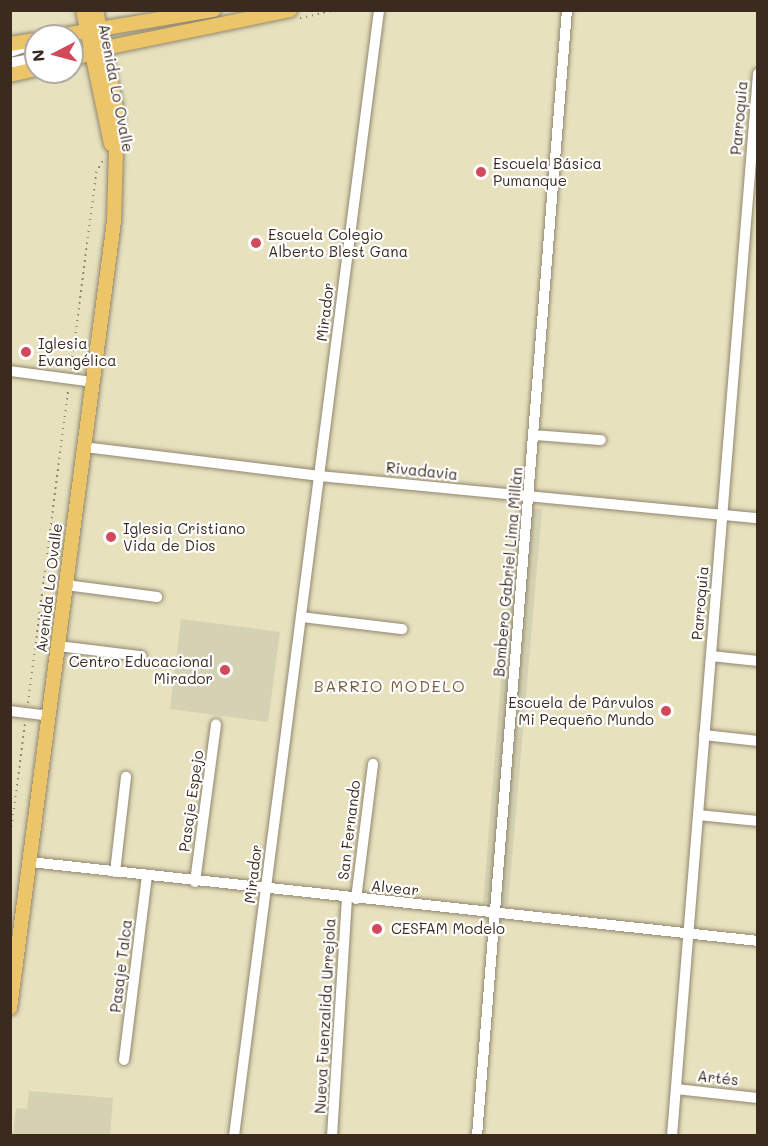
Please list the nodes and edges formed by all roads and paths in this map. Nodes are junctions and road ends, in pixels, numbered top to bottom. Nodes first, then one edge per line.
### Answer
1 (84, 10) edge
2 (96, 10) edge
3 (214, 10) edge
4 (290, 10) edge
5 (379, 10) edge
6 (567, 10) edge
7 (94, 30) junction
8 (84, 32) edge
9 (99, 50) junction
10 (84, 51) edge
11 (84, 54) edge
12 (758, 72) edge
13 (95, 178) dead end
14 (10, 371) edge
15 (70, 379) junction
16 (93, 382) junction
17 (534, 435) junction
18 (601, 440) dead end
19 (84, 447) junction
20 (319, 476) junction
21 (529, 497) junction
22 (722, 514) junction
23 (758, 518) edge
24 (66, 585) junction
25 (157, 597) dead end
26 (301, 617) junction
27 (402, 629) dead end
28 (58, 646) junction
29 (141, 656) dead end
30 (711, 656) junction
31 (758, 661) edge
32 (10, 711) edge
33 (27, 713) junction
34 (49, 716) junction
35 (216, 724) dead end
36 (704, 735) junction
37 (758, 741) edge
38 (373, 764) dead end
39 (126, 777) dead end
40 (698, 815) junction
41 (758, 821) edge
42 (10, 839) edge
43 (30, 862) junction
44 (115, 872) junction
45 (147, 876) junction
46 (195, 882) junction
47 (266, 890) junction
48 (351, 899) junction
49 (495, 914) junction
50 (688, 934) junction
51 (758, 941) edge
52 (10, 1008) edge
53 (124, 1060) dead end
54 (676, 1089) junction
55 (758, 1098) edge
56 (234, 1136) edge
57 (332, 1136) edge
58 (477, 1136) edge
59 (672, 1136) edge

1 - 7 main road, Avenida Lo Ovalle
2 - 7 main road, Avenida Lo Ovalle
3 - 7 main road
4 - 9 main road
5 - 20 street, Mirador
6 - 17 street, Bombero Gabriel Lima Millán
7 - 8 main road
7 - 9 main road, Avenida Lo Ovalle
9 - 10 street
9 - 11 main road
9 - 16 main road, Avenida Lo Ovalle
12 - 22 street, Parroquia
13 - 15 path
14 - 15 street
15 - 16 street
15 - 33 path
16 - 19 main road, Avenida Lo Ovalle
17 - 18 street
17 - 21 street, Bombero Gabriel Lima Millán
19 - 20 street, Rivadavia
19 - 24 main road, Avenida Lo Ovalle
20 - 21 street, Rivadavia
20 - 26 street, Mirador
21 - 22 street, Rivadavia
21 - 49 street, Bombero Gabriel Lima Millán
22 - 23 street, Rivadavia
22 - 30 street, Parroquia
24 - 25 street
24 - 28 main road, Avenida Lo Ovalle
26 - 27 street
26 - 47 street, Mirador
28 - 29 street
28 - 34 main road, Avenida Lo Ovalle
30 - 31 street
30 - 36 street, Parroquia
32 - 33 street
33 - 34 street
33 - 42 path
34 - 43 main road, Avenida Lo Ovalle
35 - 46 street, Pasaje Espejo
36 - 37 street
36 - 40 street, Parroquia
38 - 48 street, San Fernando
39 - 44 street
40 - 41 street
40 - 50 street, Parroquia
43 - 44 street, Alvear
43 - 52 main road, Avenida Lo Ovalle
44 - 45 street, Alvear
45 - 46 street, Alvear
45 - 53 street, Pasaje Talca
46 - 47 street, Alvear
47 - 48 street, Alvear
47 - 56 street, Mirador
48 - 49 street, Alvear
48 - 57 street, Nueva Fuenzalida Urrejola
49 - 50 street, Alvear
49 - 58 street, Bombero Gabriel Lima Millán
50 - 51 street, Alvear
50 - 54 street, Parroquia
54 - 55 street, Artés
54 - 59 street, Parroquia

